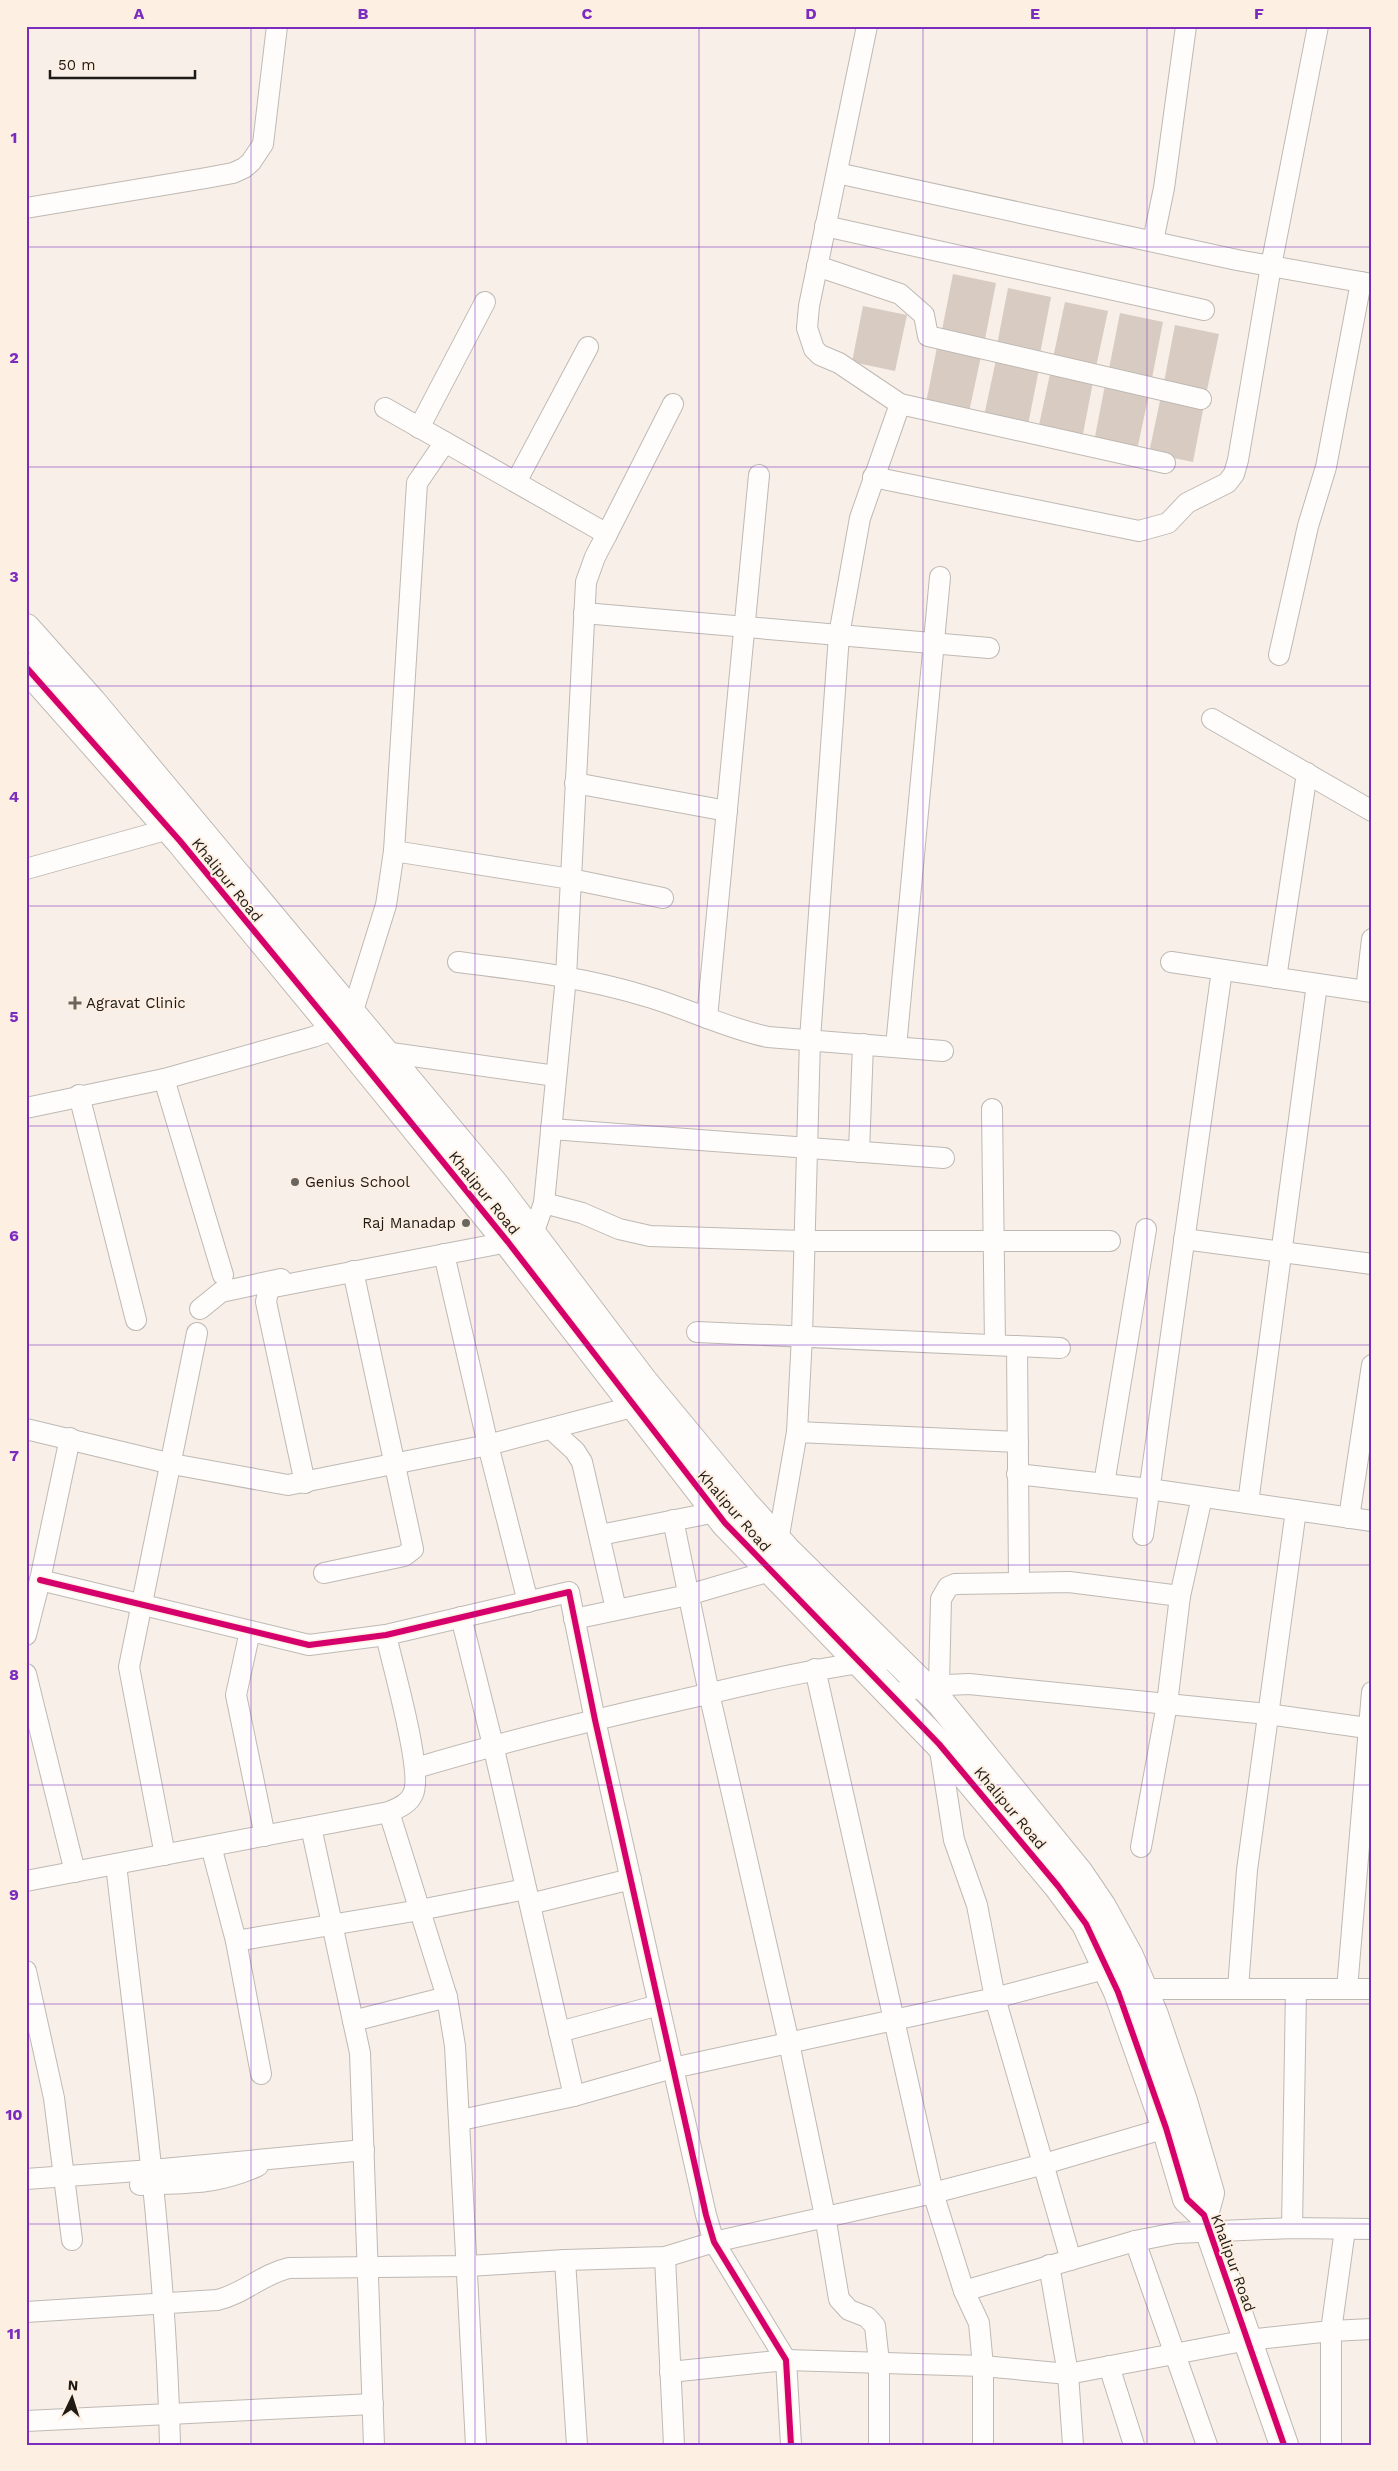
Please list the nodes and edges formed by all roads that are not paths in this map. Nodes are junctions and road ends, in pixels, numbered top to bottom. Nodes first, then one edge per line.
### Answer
1 (277, 26) edge
2 (867, 26) edge
3 (1186, 26) edge
4 (1318, 26) edge
5 (837, 173) junction
6 (26, 208) edge
7 (825, 226) junction
8 (1153, 242) junction
9 (817, 266) junction
10 (1270, 266) junction
11 (1366, 283) edge
12 (485, 302) dead end
13 (1204, 310) dead end
14 (588, 347) dead end
15 (1201, 399) dead end
16 (673, 404) dead end
17 (900, 404) junction
18 (385, 408) dead end
19 (419, 428) junction
20 (445, 442) junction
21 (1165, 463) dead end
22 (759, 475) dead end
23 (873, 477) junction
24 (516, 482) junction
25 (607, 534) junction
26 (940, 577) dead end
27 (584, 613) junction
28 (745, 627) junction
29 (26, 628) edge
30 (839, 635) junction
31 (932, 643) junction
32 (989, 648) dead end
33 (1279, 655) dead end
34 (55, 660) junction
35 (28, 671) edge
36 (1212, 719) dead end
37 (1307, 774) junction
38 (575, 783) junction
39 (1372, 811) edge
40 (727, 812) junction
41 (169, 829) junction
42 (394, 851) junction
43 (26, 869) edge
44 (571, 879) junction
45 (663, 898) dead end
46 (1372, 939) edge
47 (458, 962) dead end
48 (1171, 962) dead end
49 (1222, 970) junction
50 (566, 977) junction
51 (1276, 978) junction
52 (1317, 984) junction
53 (1369, 991) edge
54 (707, 1018) junction
55 (344, 1022) junction
56 (810, 1039) junction
57 (863, 1044) junction
58 (896, 1046) junction
59 (943, 1051) dead end
60 (384, 1052) junction
61 (556, 1076) junction
62 (164, 1079) junction
63 (80, 1095) junction
64 (26, 1108) edge
65 (992, 1109) dead end
66 (551, 1129) junction
67 (807, 1148) junction
68 (859, 1152) junction
69 (944, 1158) dead end
70 (544, 1203) junction
71 (1146, 1229) dead end
72 (534, 1234) junction
73 (1184, 1239) junction
74 (804, 1241) junction
75 (994, 1241) junction
76 (1110, 1241) dead end
77 (510, 1245) junction
78 (1283, 1252) junction
79 (444, 1254) junction
80 (1372, 1264) edge
81 (353, 1272) junction
82 (222, 1275) dead end
83 (200, 1309) dead end
84 (136, 1320) dead end
85 (697, 1332) dead end
86 (196, 1333) dead end
87 (802, 1336) junction
88 (995, 1345) junction
89 (1017, 1346) junction
90 (1060, 1348) dead end
91 (1372, 1365) edge
92 (646, 1403) junction
93 (26, 1429) edge
94 (551, 1429) junction
95 (797, 1432) junction
96 (70, 1438) junction
97 (1018, 1442) junction
98 (488, 1445) junction
99 (172, 1464) junction
100 (394, 1464) junction
101 (1017, 1474) junction
102 (306, 1483) junction
103 (1104, 1484) junction
104 (1149, 1489) junction
105 (1202, 1496) junction
106 (1248, 1503) junction
107 (1296, 1510) junction
108 (716, 1512) junction
109 (1349, 1518) junction
110 (673, 1520) junction
111 (1372, 1521) edge
112 (600, 1535) junction
113 (1143, 1535) dead end
114 (778, 1541) junction
115 (770, 1571) junction
116 (324, 1573) dead end
117 (40, 1580) junction
118 (1019, 1582) junction
119 (688, 1595) junction
120 (1180, 1596) junction
121 (528, 1602) junction
122 (143, 1605) junction
123 (616, 1609) junction
124 (461, 1618) junction
125 (574, 1619) junction
126 (250, 1631) junction
127 (26, 1634) edge
128 (386, 1635) junction
129 (897, 1658) junction
130 (859, 1662) junction
131 (815, 1669) junction
132 (26, 1674) edge
133 (931, 1685) junction
134 (1372, 1692) edge
135 (709, 1693) junction
136 (892, 1695) junction
137 (1167, 1704) junction
138 (1267, 1714) junction
139 (594, 1720) junction
140 (1367, 1728) junction
141 (939, 1744) junction
142 (493, 1745) junction
143 (416, 1768) junction
144 (389, 1812) junction
145 (311, 1827) junction
146 (265, 1836) junction
147 (211, 1846) junction
148 (1141, 1847) dead end
149 (165, 1855) junction
150 (116, 1864) junction
151 (75, 1872) junction
152 (631, 1879) junction
153 (26, 1881) edge
154 (1363, 1883) edge
155 (528, 1897) junction
156 (420, 1910) junction
157 (333, 1925) junction
158 (236, 1941) junction
159 (26, 1971) edge
160 (1123, 1983) junction
161 (1238, 1988) junction
162 (1296, 1989) junction
163 (1347, 1989) junction
164 (1372, 1989) edge
165 (448, 1997) junction
166 (995, 1998) junction
167 (659, 2005) junction
168 (896, 2020) junction
169 (353, 2021) junction
170 (559, 2032) junction
171 (789, 2043) junction
172 (673, 2068) junction
173 (261, 2074) dead end
174 (574, 2096) junction
175 (460, 2120) junction
176 (1166, 2128) junction
177 (364, 2151) junction
178 (1044, 2164) junction
179 (153, 2177) junction
180 (26, 2179) edge
181 (65, 2183) junction
182 (933, 2193) junction
183 (825, 2216) junction
184 (1207, 2223) junction
185 (1292, 2228) junction
186 (1346, 2229) junction
187 (1372, 2229) edge
188 (72, 2240) dead end
189 (1134, 2241) junction
190 (714, 2242) junction
191 (665, 2257) junction
192 (566, 2260) junction
193 (1071, 2260) junction
194 (468, 2266) junction
195 (1049, 2266) junction
196 (368, 2267) junction
197 (964, 2291) junction
198 (164, 2305) junction
199 (26, 2312) edge
200 (1372, 2329) edge
201 (1331, 2331) junction
202 (1248, 2340) junction
203 (1174, 2353) junction
204 (786, 2360) junction
205 (879, 2362) junction
206 (983, 2366) junction
207 (1109, 2366) junction
208 (670, 2372) junction
209 (1068, 2374) junction
210 (373, 2404) junction
211 (169, 2414) junction
212 (26, 2421) edge
213 (170, 2445) edge
214 (374, 2445) edge
215 (476, 2445) edge
216 (578, 2445) edge
217 (674, 2445) edge
218 (791, 2445) edge
219 (879, 2445) edge
220 (983, 2445) edge
221 (1073, 2445) edge
222 (1134, 2445) edge
223 (1207, 2445) edge
224 (1284, 2445) edge
225 (1331, 2445) edge

1 - 6 street
2 - 5 street
3 - 8 street
4 - 10 street
5 - 7 street
5 - 8 street
7 - 9 street
7 - 13 street
8 - 10 street
9 - 15 street
9 - 17 street
10 - 11 street
10 - 23 street
11 - 33 street
12 - 19 street
14 - 24 street
16 - 25 street
17 - 21 street
17 - 23 street
18 - 19 street
19 - 20 street
20 - 24 street
20 - 42 street
22 - 28 street
23 - 30 street
24 - 25 street
25 - 27 street
26 - 31 street
27 - 28 street
27 - 38 street
28 - 30 street
28 - 40 street
29 - 34 street, Khalipur Road
30 - 31 street
30 - 56 street
31 - 32 street
31 - 58 street
34 - 35 street
34 - 55 street, Khalipur Road
35 - 41 street, Khalipur Road
36 - 37 street
37 - 39 street
37 - 51 street
38 - 40 street
38 - 44 street
40 - 54 street
41 - 43 street
41 - 55 street, Khalipur Road
42 - 44 street
42 - 55 street
44 - 45 street
44 - 50 street
46 - 53 street
47 - 50 street
48 - 49 street
49 - 51 street
49 - 73 street
50 - 54 street
50 - 61 street
51 - 52 street
52 - 53 street
52 - 78 street
54 - 56 street
55 - 60 street, Khalipur Road
55 - 62 street
55 - 77 street, Khalipur Road
56 - 57 street
56 - 67 street
57 - 58 street
57 - 68 street
58 - 59 street
60 - 61 street
60 - 72 street, Khalipur Road
61 - 66 street
62 - 63 street
62 - 82 street
63 - 64 street
63 - 84 street
65 - 75 street
66 - 67 street
66 - 70 street
67 - 68 street
67 - 74 street
68 - 69 street
70 - 72 street
70 - 74 street
71 - 103 street
72 - 77 street
72 - 92 street, Khalipur Road
73 - 78 street
73 - 104 street
74 - 75 street
74 - 87 street
75 - 76 street
75 - 88 street
77 - 79 street
77 - 83 street
77 - 92 street, Khalipur Road
78 - 80 street
78 - 106 street
79 - 81 street
79 - 98 street
81 - 100 street
81 - 102 street
85 - 87 street
86 - 99 street
87 - 88 street
87 - 95 street
88 - 89 street
89 - 90 street
89 - 97 street
91 - 109 street
92 - 94 street
92 - 108 street, Khalipur Road
92 - 114 street, Khalipur Road
93 - 96 street
94 - 98 street
94 - 112 street
95 - 97 street
95 - 114 street
96 - 99 street
96 - 117 street
97 - 101 street
98 - 100 street
98 - 121 street
99 - 102 street
99 - 122 street
100 - 102 street
100 - 116 street
101 - 103 street
101 - 118 street
103 - 104 street
104 - 105 street
104 - 113 street
105 - 106 street
105 - 120 street
106 - 107 street
107 - 109 street
107 - 138 street
108 - 110 street
108 - 115 street, Khalipur Road
109 - 111 street
110 - 112 street
110 - 119 street
112 - 123 street
114 - 115 street
114 - 129 street, Khalipur Road
115 - 119 street
115 - 130 street, Khalipur Road
117 - 122 street
117 - 127 street
118 - 120 street
118 - 133 street
119 - 123 street
119 - 135 street
120 - 137 street
121 - 124 street
121 - 125 street
122 - 126 street
122 - 149 street
123 - 125 street
124 - 128 street
124 - 142 street
125 - 139 street
126 - 128 street
126 - 146 street
128 - 143 street
129 - 130 street
129 - 133 street, Khalipur Road
130 - 131 street
130 - 136 street, Khalipur Road
131 - 135 street
131 - 168 street
132 - 151 street
133 - 136 street
133 - 137 street
133 - 160 street, Khalipur Road
134 - 140 street
135 - 139 street
135 - 171 street
136 - 141 street, Khalipur Road
137 - 138 street
137 - 148 street
138 - 140 street
138 - 161 street
139 - 142 street
139 - 152 street
140 - 154 street
141 - 160 street, Khalipur Road
141 - 166 street
142 - 143 street
142 - 155 street
143 - 144 street
144 - 145 street
144 - 156 street
145 - 146 street
145 - 157 street
146 - 147 street
147 - 149 street
147 - 158 street
149 - 150 street
150 - 151 street
150 - 179 street
151 - 153 street
152 - 155 street
152 - 167 street
154 - 163 street
155 - 156 street
155 - 170 street
156 - 157 street
156 - 165 street
157 - 158 street
157 - 169 street
158 - 173 street
159 - 181 street
160 - 161 street
160 - 166 street
160 - 176 street, Khalipur Road
160 - 184 street, Khalipur Road
161 - 162 street
162 - 163 street
162 - 185 street
163 - 164 street
165 - 169 street
165 - 175 street
166 - 168 street
166 - 178 street
167 - 170 street
167 - 172 street
168 - 171 street
168 - 182 street
169 - 177 street
170 - 174 street
171 - 172 street
171 - 183 street
172 - 174 street
172 - 190 street
174 - 175 street
175 - 194 street
176 - 178 street
176 - 184 street, Khalipur Road
177 - 179 street
177 - 196 street
178 - 182 street
178 - 193 street
179 - 181 street
179 - 198 street
180 - 181 street
181 - 188 street
182 - 183 street
182 - 197 street
183 - 190 street
183 - 205 street
184 - 185 street
184 - 189 street
184 - 202 street, Khalipur Road
185 - 186 street
186 - 187 street
186 - 201 street
189 - 193 street
189 - 203 street
190 - 191 street
190 - 204 street
191 - 192 street
191 - 208 street
192 - 194 street
192 - 216 street
193 - 195 street
194 - 196 street
194 - 215 street
195 - 197 street
195 - 209 street
196 - 198 street
196 - 210 street
197 - 206 street
198 - 199 street
198 - 211 street
200 - 201 street
201 - 202 street
201 - 225 street
202 - 203 street
202 - 224 street, Khalipur Road
203 - 207 street
203 - 223 street
204 - 205 street
204 - 208 street
204 - 218 street
205 - 206 street
205 - 219 street
206 - 209 street
206 - 220 street
207 - 209 street
207 - 222 street
208 - 217 street
209 - 221 street
210 - 211 street
210 - 214 street
211 - 212 street
211 - 213 street

